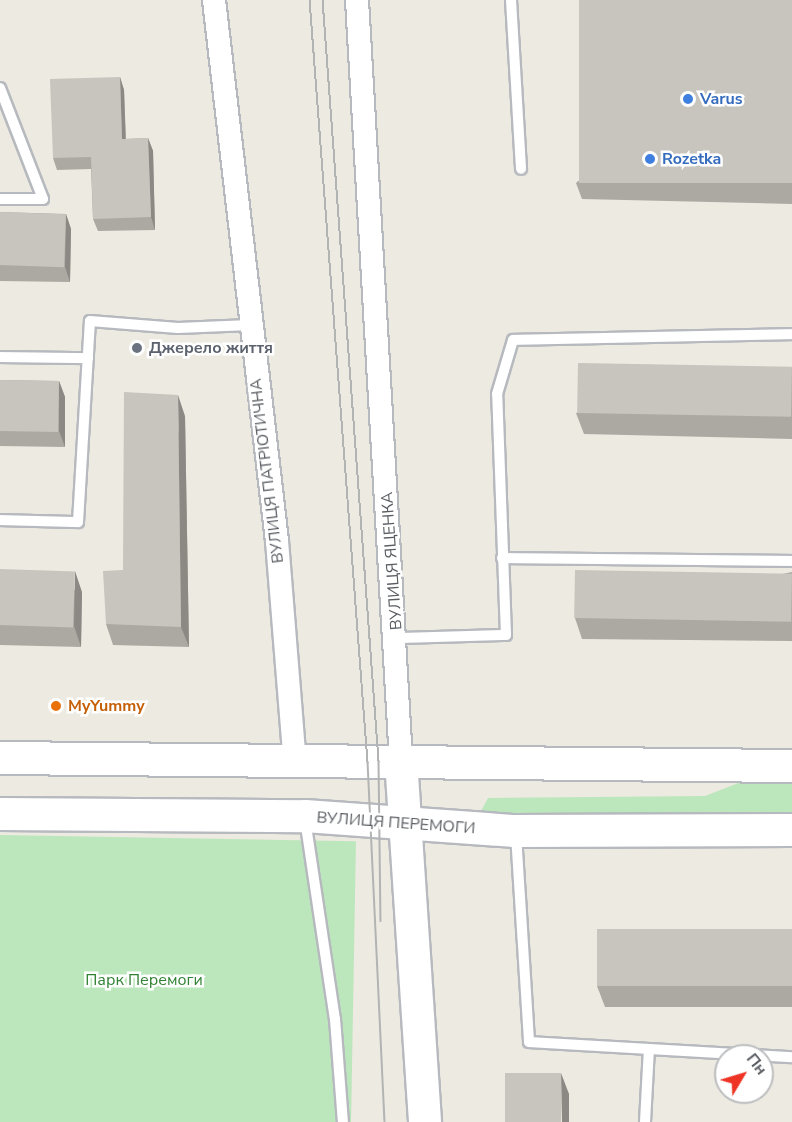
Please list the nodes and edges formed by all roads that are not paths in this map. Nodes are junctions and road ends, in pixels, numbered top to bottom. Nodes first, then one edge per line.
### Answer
1 (214, 0) edge
2 (357, 0) edge
3 (511, 0) edge
4 (0, 88) edge
5 (521, 169) dead end
6 (0, 199) edge
7 (249, 326) junction
8 (792, 334) edge
9 (0, 357) edge
10 (88, 358) junction
11 (0, 520) edge
12 (502, 558) junction
13 (792, 561) edge
14 (397, 638) junction
15 (0, 758) edge
16 (401, 760) junction
17 (295, 764) junction
18 (792, 766) edge
19 (0, 814) edge
20 (305, 816) junction
21 (405, 824) junction
22 (792, 830) edge
23 (516, 831) junction
24 (649, 1049) junction
25 (792, 1057) edge
26 (343, 1122) edge
27 (425, 1122) edge
28 (645, 1122) edge

1 - 7 street, ВУЛИЦЯ ПАТРІОТИЧНА
2 - 14 street, ВУЛИЦЯ ЯЦЕНКА
3 - 5 lane
4 - 6 lane
7 - 10 lane
7 - 17 street, ВУЛИЦЯ ПАТРІОТИЧНА
8 - 12 lane
9 - 10 lane
10 - 11 lane
12 - 13 lane
12 - 14 lane
14 - 16 street, ВУЛИЦЯ ЯЦЕНКА
15 - 17 main road
16 - 17 main road
16 - 18 main road
16 - 21 main road, ВУЛИЦЯ ЯЦЕНКА
19 - 20 main road, ВУЛИЦЯ ПЕРЕМОГИ
20 - 21 main road, ВУЛИЦЯ ПЕРЕМОГИ
20 - 26 lane
21 - 23 main road, ВУЛИЦЯ ПЕРЕМОГИ
21 - 27 main road, ВУЛИЦЯ ЯЦЕНКА
22 - 23 main road, ВУЛИЦЯ ПЕРЕМОГИ
23 - 24 lane
24 - 25 lane
24 - 28 lane

